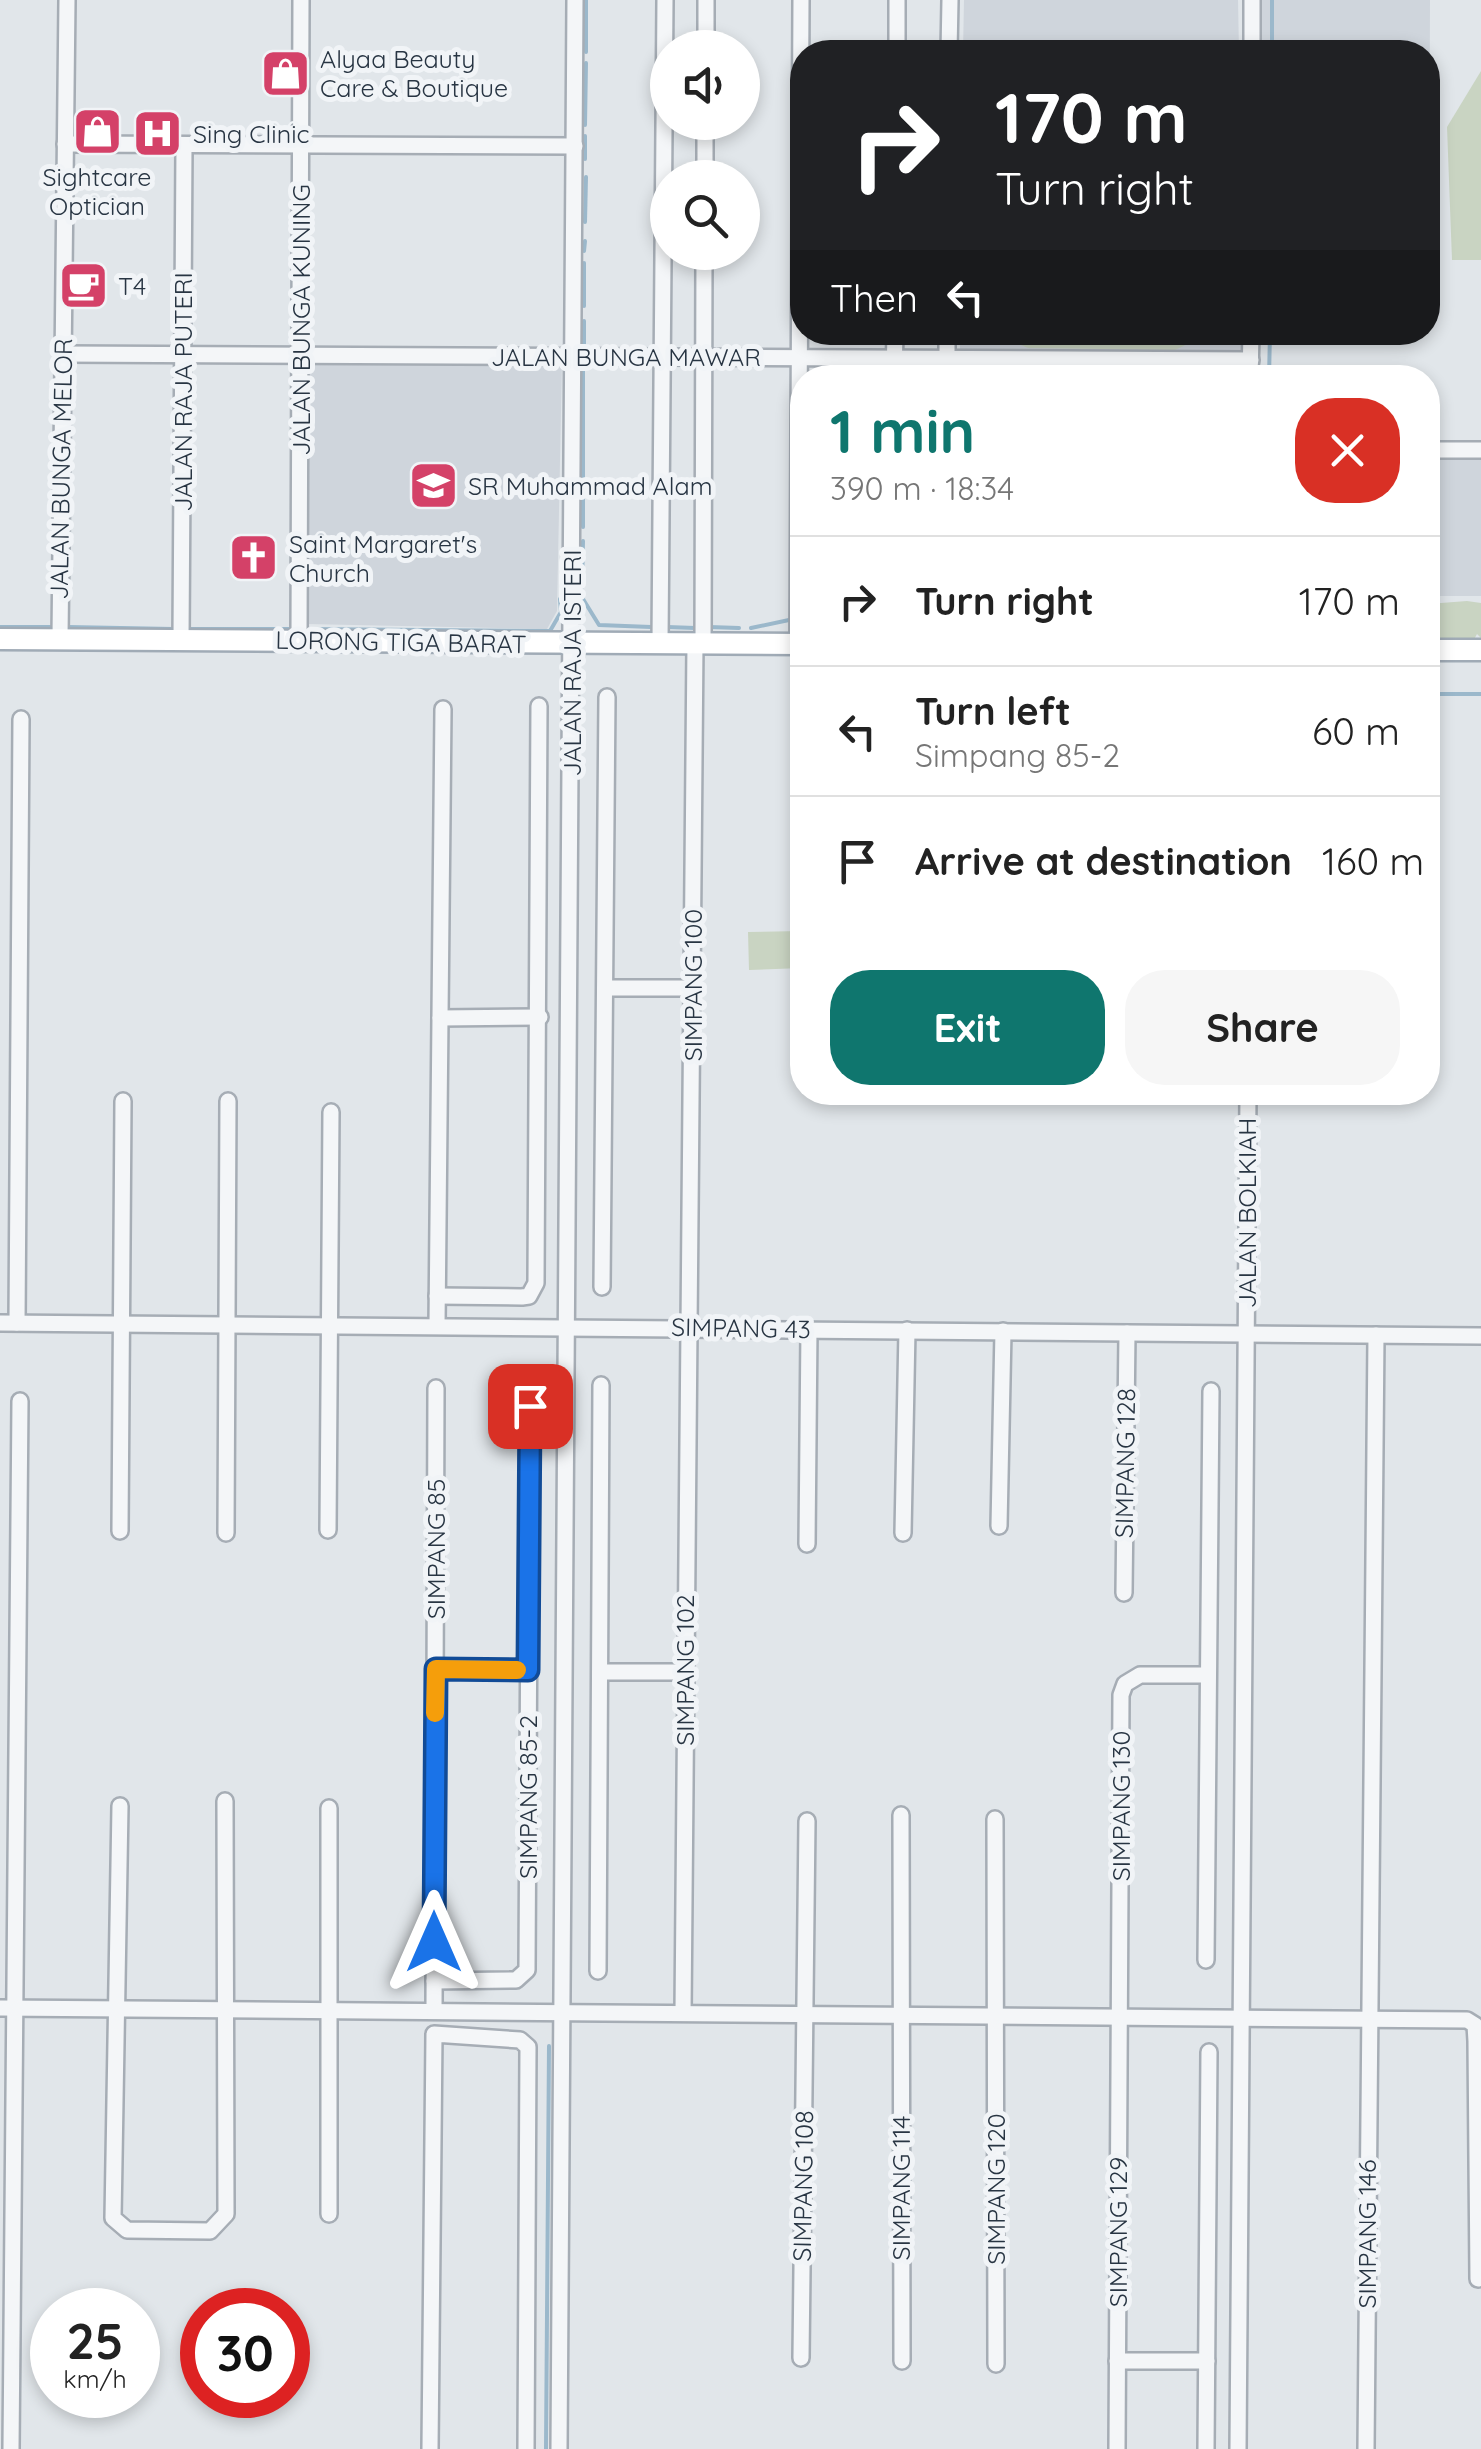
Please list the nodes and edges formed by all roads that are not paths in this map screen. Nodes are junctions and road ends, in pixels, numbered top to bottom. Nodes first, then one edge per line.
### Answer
1 (67, 0) edge
2 (301, 0) edge
3 (576, 0) edge
4 (665, 0) edge
5 (706, 0) edge
6 (801, 0) edge
7 (896, 0) edge
8 (950, 0) edge
9 (1252, 0) edge
10 (706, 30) edge
11 (801, 40) edge
12 (896, 40) edge
13 (950, 40) edge
14 (1252, 40) edge
15 (65, 144) junction
16 (184, 144) junction
17 (302, 145) junction
18 (575, 146) junction
19 (704, 270) edge
20 (800, 345) edge
21 (894, 345) edge
22 (947, 345) edge
23 (1251, 345) edge
24 (62, 354) junction
25 (183, 355) junction
26 (300, 356) junction
27 (574, 356) junction
28 (663, 357) junction
29 (703, 357) junction
30 (800, 358) junction
31 (894, 358) junction
32 (947, 358) junction
33 (1046, 360) junction
34 (1250, 360) junction
35 (800, 365) edge
36 (894, 365) edge
37 (947, 365) edge
38 (1046, 365) edge
39 (1098, 365) edge
40 (1189, 365) edge
41 (1250, 365) edge
42 (1440, 450) edge
43 (1481, 450) edge
44 (60, 638) junction
45 (0, 639) edge
46 (181, 639) junction
47 (299, 640) junction
48 (699, 643) junction
49 (572, 644) junction
50 (660, 644) junction
51 (790, 644) edge
52 (1440, 650) edge
53 (1481, 650) edge
54 (607, 697) dead end
55 (539, 706) dead end
56 (443, 709) dead end
57 (21, 719) dead end
58 (604, 988) junction
59 (693, 988) junction
60 (0, 1016) edge
61 (19, 1016) junction
62 (540, 1017) junction
63 (440, 1018) junction
64 (123, 1100) dead end
65 (228, 1101) dead end
66 (1248, 1105) edge
67 (331, 1112) dead end
68 (602, 1287) dead end
69 (437, 1296) junction
70 (8, 1323) edge
71 (121, 1324) junction
72 (227, 1324) junction
73 (330, 1325) junction
74 (437, 1326) junction
75 (568, 1326) junction
76 (690, 1328) junction
77 (809, 1329) junction
78 (907, 1330) junction
79 (1003, 1331) junction
80 (1126, 1333) junction
81 (1246, 1334) junction
82 (1376, 1335) junction
83 (1481, 1336) edge
84 (601, 1385) dead end
85 (436, 1388) dead end
86 (1211, 1391) dead end
87 (20, 1401) dead end
88 (530, 1406) dead end
89 (998, 1526) dead end
90 (328, 1530) dead end
91 (120, 1531) dead end
92 (226, 1533) dead end
93 (904, 1533) dead end
94 (807, 1544) dead end
95 (1124, 1594) dead end
96 (436, 1669) junction
97 (528, 1670) junction
98 (600, 1672) junction
99 (685, 1672) junction
100 (1208, 1674) junction
101 (8, 1696) edge
102 (225, 1801) dead end
103 (120, 1806) dead end
104 (330, 1808) dead end
105 (901, 1815) dead end
106 (995, 1819) dead end
107 (807, 1821) dead end
108 (1206, 1960) dead end
109 (598, 1971) dead end
110 (7, 1978) edge
111 (434, 1980) junction
112 (7, 2008) edge
113 (116, 2008) junction
114 (226, 2010) junction
115 (329, 2010) junction
116 (434, 2011) junction
117 (561, 2012) junction
118 (683, 2013) junction
119 (804, 2014) junction
120 (901, 2014) junction
121 (996, 2015) junction
122 (1119, 2016) junction
123 (1241, 2017) junction
124 (1368, 2019) junction
125 (1209, 2052) dead end
126 (329, 2214) dead end
127 (1478, 2279) dead end
128 (6, 2348) edge
129 (801, 2358) dead end
130 (1117, 2360) junction
131 (902, 2361) dead end
132 (1207, 2361) junction
133 (996, 2364) dead end
134 (11, 2449) edge
135 (430, 2449) edge
136 (526, 2449) edge
137 (559, 2449) edge
138 (1117, 2449) edge
139 (1206, 2449) edge
140 (1238, 2449) edge
141 (1366, 2449) edge

1 - 15 street, JALAN BUNGA MELOR
2 - 17 street, JALAN BUNGA KUNING
3 - 18 street, JALAN RAJA ISTERI
4 - 28 street
5 - 10 street
6 - 11 street
7 - 12 street
8 - 13 street
9 - 14 street
15 - 16 street
15 - 24 street, JALAN BUNGA MELOR
16 - 17 street
16 - 25 street, JALAN RAJA PUTERI
17 - 18 street
17 - 26 street, JALAN BUNGA KUNING
18 - 27 street, JALAN RAJA ISTERI
19 - 29 street, SIMPANG 100
20 - 30 street
21 - 31 street
22 - 32 street
23 - 34 street
24 - 25 street, JALAN BUNGA MAWAR
24 - 44 street, JALAN BUNGA MELOR
25 - 26 street, JALAN BUNGA MAWAR
25 - 46 street, JALAN RAJA PUTERI
26 - 27 street, JALAN BUNGA MAWAR
26 - 47 street, JALAN BUNGA KUNING
27 - 28 street, JALAN BUNGA MAWAR
27 - 49 street, JALAN RAJA ISTERI
28 - 29 street, JALAN BUNGA MAWAR
28 - 50 street
29 - 30 street, JALAN BUNGA MAWAR
29 - 48 street, SIMPANG 100
30 - 31 street, JALAN BUNGA MAWAR
30 - 35 street
31 - 32 street, JALAN BUNGA MAWAR
31 - 36 street
32 - 33 street, JALAN BUNGA MAWAR
32 - 37 street
33 - 38 street
33 - 39 street, JALAN BUNGA MAWAR
34 - 40 street, JALAN BUNGA MAWAR
34 - 41 street
42 - 43 street
44 - 45 main road, LORONG TIGA BARAT
44 - 46 main road, LORONG TIGA BARAT
46 - 47 main road, LORONG TIGA BARAT
47 - 49 main road, LORONG TIGA BARAT
48 - 50 main road, LORONG TIGA BARAT
48 - 51 main road, LORONG TIGA BARAT
48 - 59 street, SIMPANG 100
49 - 50 main road, LORONG TIGA BARAT
49 - 75 street, JALAN RAJA ISTERI
52 - 53 main road
54 - 58 street
55 - 62 street
56 - 63 street
57 - 61 street
58 - 59 street
58 - 68 street
59 - 76 street, SIMPANG 100
60 - 61 street
61 - 70 street
62 - 63 street
62 - 69 street
63 - 69 street
64 - 71 street
65 - 72 street
66 - 81 street, JALAN BOLKIAH
67 - 73 street
69 - 74 street
70 - 71 street, SIMPANG 43
71 - 72 street, SIMPANG 43
71 - 91 street
72 - 73 street, SIMPANG 43
72 - 92 street
73 - 74 street, SIMPANG 43
73 - 90 street
74 - 75 street, SIMPANG 43
75 - 76 street, SIMPANG 43
75 - 117 street, JALAN RAJA ISTERI
76 - 77 street, SIMPANG 43
76 - 99 street, SIMPANG 102
77 - 78 street, SIMPANG 43
77 - 94 street
78 - 79 street, SIMPANG 43
78 - 93 street
79 - 80 street, SIMPANG 43
79 - 89 street
80 - 81 street, SIMPANG 43
80 - 95 street, SIMPANG 128
81 - 82 street, SIMPANG 43
81 - 123 street, JALAN BOLKIAH
82 - 83 street, SIMPANG 43
82 - 124 street, SIMPANG 146
84 - 98 street
85 - 96 street, SIMPANG 85
86 - 100 street
87 - 101 street
88 - 97 street, SIMPANG 85-2
96 - 97 street
96 - 111 street, SIMPANG 85
97 - 111 street, SIMPANG 85-2
98 - 99 street
98 - 109 street
99 - 118 street, SIMPANG 102
100 - 108 street
100 - 122 street, SIMPANG 130
101 - 110 street
102 - 114 street
103 - 113 street
104 - 115 street
105 - 120 street, SIMPANG 114
106 - 121 street, SIMPANG 120
107 - 119 street, SIMPANG 108
110 - 112 street
111 - 116 street, SIMPANG 85
112 - 113 street
112 - 128 street
113 - 114 street
113 - 114 street
114 - 115 street
115 - 116 street
115 - 126 street
116 - 117 street
117 - 118 street
117 - 137 street, JALAN RAJA ISTERI
118 - 119 street
119 - 120 street
119 - 129 street, SIMPANG 108
120 - 121 street
120 - 131 street, SIMPANG 114
121 - 122 street
121 - 133 street, SIMPANG 120
122 - 123 street
122 - 130 street, SIMPANG 129
123 - 124 street
123 - 140 street, JALAN BOLKIAH
124 - 127 street
124 - 141 street, SIMPANG 146
125 - 132 street
128 - 134 street
130 - 132 street
130 - 138 street, SIMPANG 129
132 - 139 street
135 - 136 street

